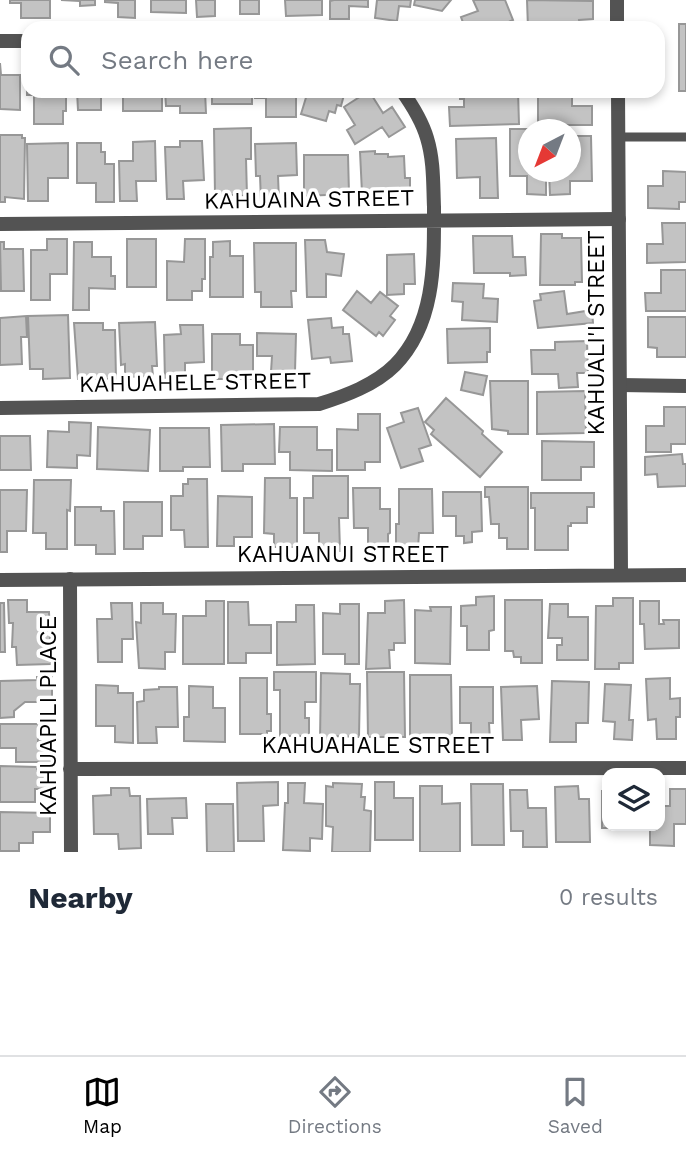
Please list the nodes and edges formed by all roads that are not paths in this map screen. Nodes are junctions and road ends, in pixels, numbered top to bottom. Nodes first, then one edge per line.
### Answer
1 (617, 0) edge
2 (617, 21) edge
3 (0, 41) edge
4 (21, 41) edge
5 (406, 98) edge
6 (618, 98) edge
7 (618, 137) junction
8 (686, 137) edge
9 (618, 219) junction
10 (434, 221) junction
11 (0, 225) edge
12 (620, 386) junction
13 (686, 386) edge
14 (0, 408) edge
15 (621, 575) junction
16 (686, 575) edge
17 (70, 579) junction
18 (0, 580) edge
19 (686, 768) edge
20 (70, 769) junction
21 (71, 852) edge

1 - 2 street
3 - 4 street
5 - 10 street, KAHUAHELE STREET
6 - 7 street, KAHUALI'I STREET
7 - 8 lane
7 - 9 street, KAHUALI'I STREET
9 - 10 street, KAHUAINA STREET
9 - 12 street, KAHUALI'I STREET
10 - 11 street, KAHUAINA STREET
10 - 14 street, KAHUAHELE STREET
12 - 13 street
12 - 15 street, KAHUALI'I STREET
15 - 16 street, KAHUANUI STREET
15 - 17 street, KAHUANUI STREET
17 - 18 street, KAHUANUI STREET
17 - 20 street, KAHUAPILI PLACE
19 - 20 street, KAHUAHALE STREET
20 - 21 street, KAHUAPILI PLACE

